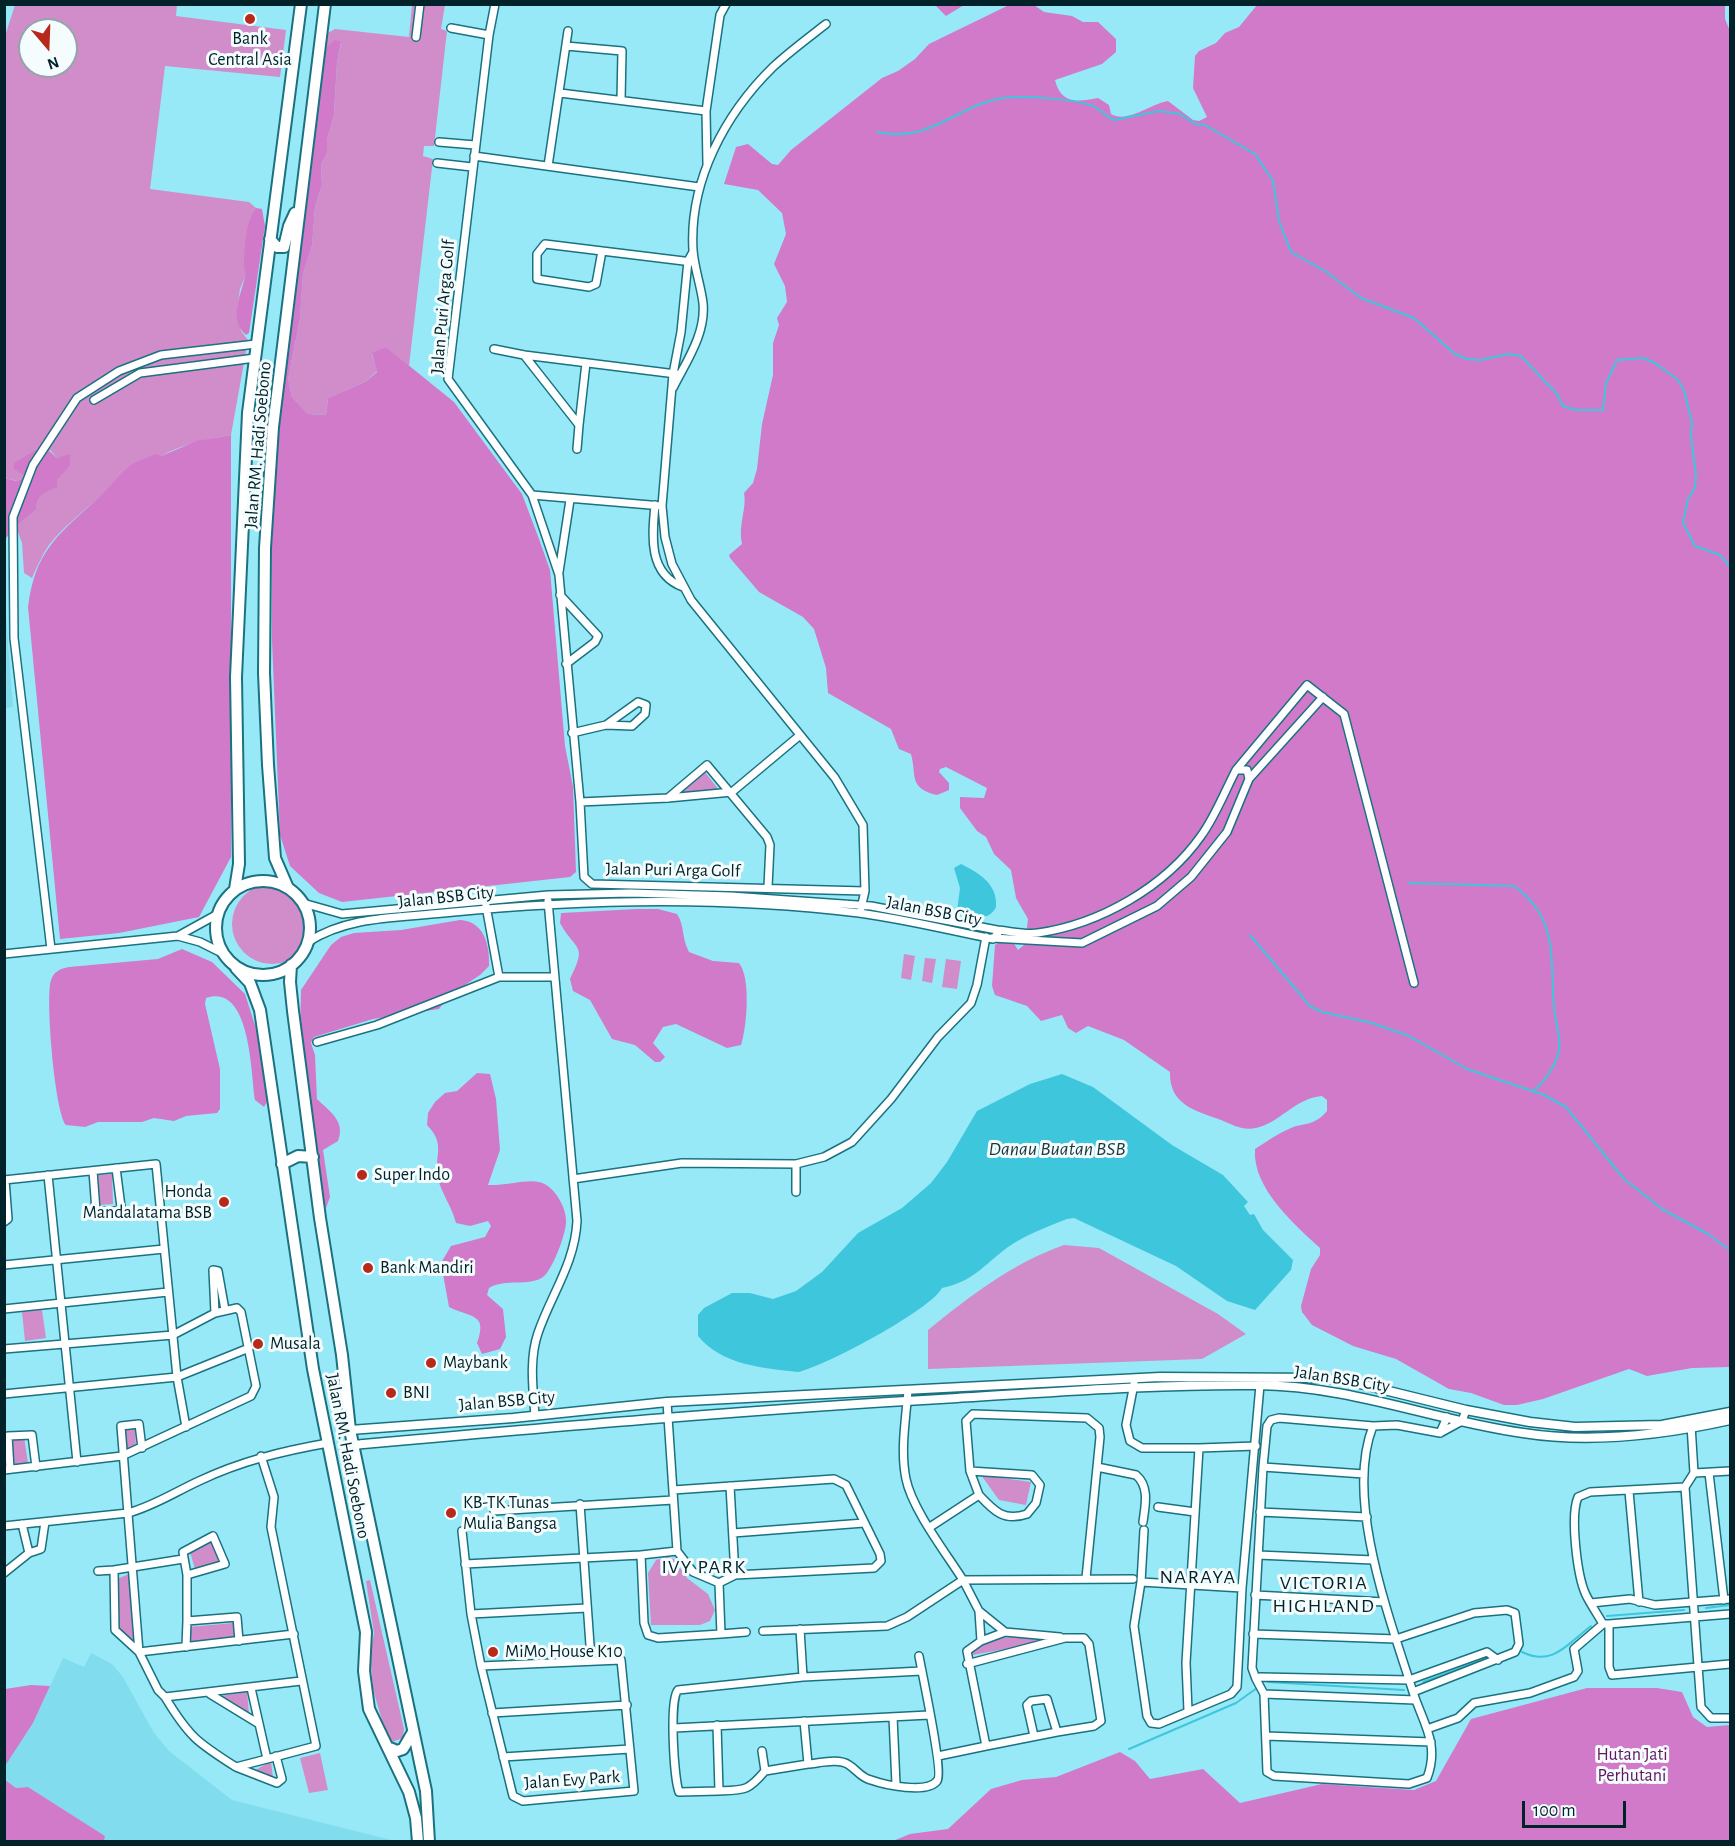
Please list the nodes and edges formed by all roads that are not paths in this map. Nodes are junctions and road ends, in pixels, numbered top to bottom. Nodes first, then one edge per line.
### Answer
1 (301, 4) edge
2 (325, 4) edge
3 (420, 4) edge
4 (495, 4) edge
5 (718, 4) edge
6 (726, 4) edge
7 (720, 15) junction
8 (826, 24) dead end
9 (451, 28) dead end
10 (568, 31) dead end
11 (489, 35) junction
12 (416, 38) dead end
13 (566, 46) junction
14 (560, 93) junction
15 (621, 100) junction
16 (706, 111) junction
17 (439, 142) dead end
18 (475, 146) junction
19 (474, 156) junction
20 (437, 163) dead end
21 (548, 166) junction
22 (472, 167) junction
23 (707, 168) junction
24 (699, 187) junction
25 (298, 211) junction
26 (270, 239) junction
27 (602, 250) junction
28 (692, 262) junction
29 (256, 344) junction
30 (494, 349) dead end
31 (524, 355) junction
32 (255, 358) junction
33 (586, 363) junction
34 (120, 371) junction
35 (140, 374) junction
36 (676, 374) junction
37 (94, 400) dead end
38 (579, 425) junction
39 (577, 449) dead end
40 (532, 495) junction
41 (570, 500) junction
42 (659, 506) junction
43 (559, 575) junction
44 (683, 587) junction
45 (560, 594) junction
46 (566, 664) junction
47 (1323, 697) junction
48 (606, 725) junction
49 (572, 733) junction
50 (799, 736) junction
51 (1236, 770) junction
52 (1249, 779) junction
53 (732, 792) junction
54 (668, 798) junction
55 (580, 802) junction
56 (863, 879) junction
57 (768, 887) junction
58 (288, 888) junction
59 (235, 889) junction
60 (853, 889) junction
61 (865, 891) junction
62 (548, 895) junction
63 (303, 903) junction
64 (548, 904) junction
65 (848, 904) junction
66 (485, 905) junction
67 (861, 905) junction
68 (844, 912) junction
69 (859, 913) junction
70 (216, 915) junction
71 (997, 930) junction
72 (178, 936) junction
73 (990, 938) junction
74 (308, 942) junction
75 (51, 949) junction
76 (4, 954) edge
77 (224, 954) junction
78 (291, 965) junction
79 (236, 968) junction
80 (499, 977) junction
81 (554, 977) junction
82 (1414, 983) dead end
83 (317, 1042) dead end
84 (313, 1157) junction
85 (282, 1164) junction
86 (796, 1164) junction
87 (116, 1168) junction
88 (93, 1171) junction
89 (48, 1175) junction
90 (573, 1179) junction
91 (5, 1180) edge
92 (796, 1192) dead end
93 (4, 1222) edge
94 (164, 1249) junction
95 (57, 1260) junction
96 (4, 1265) edge
97 (168, 1292) junction
98 (61, 1303) junction
99 (4, 1309) edge
100 (225, 1310) junction
101 (215, 1313) junction
102 (173, 1335) junction
103 (65, 1345) junction
104 (249, 1348) junction
105 (4, 1349) edge
106 (177, 1377) junction
107 (1134, 1383) junction
108 (1260, 1385) junction
109 (69, 1388) junction
110 (908, 1390) junction
111 (4, 1394) edge
112 (907, 1401) junction
113 (667, 1402) junction
114 (1466, 1410) junction
115 (1731, 1412) edge
116 (535, 1416) junction
117 (668, 1416) junction
118 (1447, 1418) junction
119 (1731, 1420) edge
120 (1462, 1421) junction
121 (461, 1422) junction
122 (1691, 1425) junction
123 (1373, 1426) junction
124 (186, 1427) junction
125 (350, 1430) junction
126 (1440, 1433) junction
127 (462, 1435) junction
128 (328, 1443) junction
129 (353, 1445) junction
130 (1256, 1446) junction
131 (142, 1448) junction
132 (1199, 1448) junction
133 (122, 1456) junction
134 (261, 1456) junction
135 (77, 1462) junction
136 (36, 1467) junction
137 (1097, 1467) junction
138 (1263, 1467) junction
139 (7, 1470) edge
140 (970, 1471) junction
141 (1731, 1471) edge
142 (1694, 1473) junction
143 (1709, 1473) junction
144 (1364, 1474) junction
145 (730, 1486) junction
146 (1684, 1487) junction
147 (673, 1490) junction
148 (1629, 1491) junction
149 (979, 1495) junction
150 (673, 1500) junction
151 (580, 1504) junction
152 (1158, 1507) dead end
153 (494, 1511) dead end
154 (1195, 1512) junction
155 (1260, 1512) junction
156 (128, 1513) junction
157 (1367, 1517) junction
158 (45, 1522) junction
159 (864, 1523) junction
160 (22, 1524) junction
161 (4, 1526) edge
162 (930, 1527) junction
163 (462, 1531) dead end
164 (733, 1533) junction
165 (677, 1551) junction
166 (29, 1553) junction
167 (641, 1555) junction
168 (1258, 1555) junction
169 (584, 1556) junction
170 (183, 1559) junction
171 (1373, 1560) junction
172 (465, 1563) junction
173 (132, 1567) junction
174 (114, 1570) junction
175 (98, 1571) dead end
176 (4, 1573) edge
177 (187, 1575) junction
178 (735, 1575) junction
179 (1086, 1578) junction
180 (1133, 1579) dead end
181 (963, 1580) junction
182 (1140, 1582) junction
183 (719, 1583) junction
184 (1190, 1585) junction
185 (1242, 1588) junction
186 (1256, 1595) junction
187 (1728, 1600) edge
188 (1384, 1602) junction
189 (1639, 1602) junction
190 (1694, 1602) junction
191 (1591, 1603) junction
192 (587, 1608) junction
193 (979, 1611) junction
194 (471, 1614) junction
195 (1731, 1614) edge
196 (1695, 1618) junction
197 (187, 1621) junction
198 (1606, 1624) junction
199 (800, 1629) junction
200 (763, 1631) dead end
201 (746, 1632) dead end
202 (1005, 1632) junction
203 (294, 1634) junction
204 (721, 1634) junction
205 (1253, 1634) junction
206 (1065, 1638) junction
207 (1396, 1640) junction
208 (240, 1641) junction
209 (981, 1641) junction
210 (186, 1647) junction
211 (140, 1652) junction
212 (919, 1656) dead end
213 (591, 1659) junction
214 (1498, 1660) junction
215 (968, 1664) junction
216 (1731, 1664) edge
217 (481, 1666) junction
218 (1698, 1666) junction
219 (922, 1671) junction
220 (803, 1677) junction
221 (1256, 1679) junction
222 (1409, 1680) junction
223 (301, 1681) junction
224 (251, 1688) junction
225 (1413, 1692) junction
226 (209, 1693) junction
227 (1264, 1694) junction
228 (165, 1697) junction
229 (1415, 1700) junction
230 (627, 1705) junction
231 (1188, 1711) junction
232 (492, 1713) junction
233 (929, 1715) junction
234 (893, 1717) junction
235 (1731, 1718) edge
236 (804, 1721) junction
237 (259, 1724) junction
238 (717, 1725) junction
239 (674, 1728) junction
240 (1427, 1729) junction
241 (413, 1732) junction
242 (1057, 1732) junction
243 (1034, 1736) junction
244 (1266, 1736) junction
245 (1431, 1742) junction
246 (986, 1746) junction
247 (390, 1748) junction
248 (630, 1749) junction
249 (762, 1751) dead end
250 (276, 1756) junction
251 (503, 1756) junction
252 (938, 1756) junction
253 (267, 1759) junction
254 (808, 1764) junction
255 (236, 1767) junction
256 (765, 1771) junction
257 (896, 1784) junction
258 (719, 1791) junction
259 (418, 1842) edge
260 (429, 1842) edge

1 - 26 main road, Jalan RM. Hadi Soebono
2 - 25 main road, Jalan RM. Hadi Soebono
3 - 12 street
4 - 11 street, Jalan Puri Arga Golf
5 - 7 street
6 - 7 street
7 - 16 street
8 - 23 street
9 - 11 street
10 - 13 street
11 - 18 street, Jalan Puri Arga Golf
13 - 14 street
13 - 15 street
14 - 15 street
14 - 21 street
15 - 16 street
16 - 23 street
17 - 18 street
18 - 19 street, Jalan Puri Arga Golf
19 - 21 street
19 - 22 street, Jalan Puri Arga Golf
20 - 22 street
21 - 24 street
22 - 40 street, Jalan Puri Arga Golf
23 - 24 street
24 - 28 street
25 - 26 main road
25 - 58 main road, Jalan RM. Hadi Soebono
26 - 29 main road, Jalan RM. Hadi Soebono
27 - 27 street
27 - 28 street
28 - 36 street
28 - 36 street
29 - 32 main road, Jalan RM. Hadi Soebono
29 - 34 street
30 - 31 street
31 - 33 street
31 - 38 street
32 - 35 street
32 - 59 main road, Jalan RM. Hadi Soebono
33 - 36 street
33 - 38 street
34 - 35 street
34 - 75 street
35 - 37 street
36 - 42 street
38 - 39 street
40 - 41 street
40 - 43 street, Jalan Puri Arga Golf
41 - 42 street
41 - 43 street, Jalan Puri Arga Golf
42 - 44 street
42 - 44 street
43 - 45 street, Jalan Puri Arga Golf
44 - 50 street
45 - 46 street, Jalan Puri Arga Golf
45 - 46 street
46 - 49 street, Jalan Puri Arga Golf
47 - 51 street
47 - 52 street
47 - 82 street
48 - 48 street
48 - 49 street
49 - 55 street, Jalan Puri Arga Golf
50 - 53 street
50 - 56 street
51 - 52 street
51 - 71 street
52 - 73 street
53 - 54 street
53 - 54 street
53 - 57 street
54 - 55 street
55 - 57 street, Jalan Puri Arga Golf
56 - 60 street
56 - 61 street
57 - 60 street, Jalan Puri Arga Golf
58 - 59 main road
58 - 63 main road, Jalan RM. Hadi Soebono
59 - 70 main road, Jalan RM. Hadi Soebono
60 - 61 street, Jalan Puri Arga Golf
60 - 65 street
61 - 67 street
62 - 64 street
62 - 65 street, Jalan BSB City
62 - 66 street, Jalan BSB City
63 - 66 street, Jalan BSB City
63 - 74 main road
64 - 66 street, Jalan BSB City
64 - 68 street, Jalan BSB City
64 - 81 street
65 - 67 street, Jalan BSB City
65 - 68 street
66 - 74 street, Jalan BSB City
66 - 80 street
67 - 69 street
67 - 71 street, Jalan BSB City
68 - 69 street, Jalan BSB City
69 - 73 street, Jalan BSB City
70 - 72 street
70 - 77 main road, Jalan RM. Hadi Soebono
71 - 73 street, Jalan BSB City
72 - 75 street
72 - 77 street
73 - 86 street
74 - 78 main road
75 - 76 street
77 - 79 main road, Jalan RM. Hadi Soebono
78 - 79 main road
78 - 84 main road, Jalan RM. Hadi Soebono
79 - 85 main road, Jalan RM. Hadi Soebono
80 - 81 street
80 - 83 street
81 - 90 street
84 - 85 main road
84 - 125 main road, Jalan RM. Hadi Soebono
85 - 128 main road, Jalan RM. Hadi Soebono
86 - 90 street
86 - 92 street
87 - 88 street
87 - 88 street
87 - 94 street
88 - 89 street
89 - 91 street
89 - 95 street
90 - 116 street
91 - 93 street
94 - 95 street
94 - 97 street
95 - 96 street
95 - 98 street
97 - 98 street
97 - 102 street
98 - 99 street
98 - 103 street
100 - 101 street
100 - 101 street
100 - 104 street
101 - 102 street
102 - 103 street
102 - 106 street
103 - 105 street
103 - 109 street
104 - 106 street
104 - 124 street
106 - 109 street
106 - 124 street
107 - 108 street, Jalan BSB City
107 - 110 street, Jalan BSB City
107 - 112 street, Jalan BSB City
107 - 114 street, Jalan BSB City
107 - 132 street
108 - 118 street, Jalan BSB City
108 - 130 street
109 - 111 street
109 - 135 street
110 - 112 street
110 - 113 street, Jalan BSB City
112 - 117 street, Jalan BSB City
112 - 162 street
113 - 116 street, Jalan BSB City
113 - 117 street
114 - 120 street
114 - 122 street, Jalan BSB City
115 - 122 street, Jalan BSB City
116 - 121 street, Jalan BSB City
117 - 127 street, Jalan BSB City
117 - 147 street
118 - 120 street, Jalan BSB City
118 - 126 street
119 - 122 street, Jalan BSB City
120 - 122 street, Jalan BSB City
120 - 126 street
121 - 125 street, Jalan BSB City
121 - 127 street
122 - 142 street
123 - 126 street
123 - 138 street
123 - 144 street
124 - 131 street
125 - 129 main road, Jalan RM. Hadi Soebono
127 - 129 street, Jalan BSB City
128 - 134 street
128 - 247 main road, Jalan RM. Hadi Soebono
129 - 241 main road, Jalan RM. Hadi Soebono
130 - 132 street
130 - 185 street
131 - 133 street
131 - 133 street
132 - 154 street
133 - 135 street
133 - 156 street
134 - 156 street
134 - 203 street
135 - 136 street
136 - 139 street
136 - 139 street
137 - 140 street
137 - 179 street
137 - 182 street
138 - 144 street
138 - 155 street
140 - 149 street
140 - 149 street
141 - 143 street
142 - 143 street
142 - 146 street
143 - 187 street
144 - 157 street
145 - 147 street
145 - 159 street
145 - 164 street
146 - 148 street
146 - 190 street
147 - 150 street
148 - 189 street
148 - 191 street
149 - 162 street
150 - 151 street
150 - 165 street
151 - 153 street
151 - 169 street
152 - 154 street
154 - 184 street
155 - 157 street
155 - 168 street
156 - 158 street
156 - 173 street
157 - 171 street
158 - 160 street
158 - 166 street
159 - 164 street
159 - 178 street
160 - 161 street
160 - 166 street
162 - 181 street
163 - 172 street, Jalan Evy Park
164 - 178 street
165 - 167 street
165 - 183 street
166 - 176 street
167 - 169 street
167 - 204 street
168 - 171 street
168 - 186 street
169 - 172 street
169 - 192 street
170 - 173 street
170 - 177 street
170 - 177 street
171 - 188 street
172 - 194 street, Jalan Evy Park
173 - 174 street
173 - 211 street
174 - 175 street
174 - 211 street
177 - 197 street
178 - 183 street
179 - 180 street
179 - 181 street
181 - 193 street
181 - 199 street
182 - 184 street
182 - 231 street
183 - 204 street
184 - 185 street
184 - 231 street
185 - 231 street
186 - 188 street
186 - 205 street
187 - 190 street
188 - 207 street
189 - 190 street
189 - 191 street
190 - 196 street
191 - 198 street
192 - 194 street
192 - 213 street
193 - 202 street
193 - 209 street
194 - 217 street, Jalan Evy Park
195 - 196 street
196 - 198 street
196 - 218 street
197 - 208 street
197 - 210 street
198 - 218 street
198 - 240 street
199 - 200 street
199 - 220 street
201 - 204 street
202 - 206 street
202 - 209 street
203 - 208 street
203 - 223 street
205 - 207 street
205 - 221 street
206 - 215 street
206 - 242 street
207 - 214 street
207 - 222 street
208 - 210 street
209 - 215 street
210 - 211 street
211 - 228 street
212 - 219 street
213 - 217 street, Jalan Evy Park
213 - 230 street, Jalan Evy Park
214 - 222 street
214 - 225 street
215 - 246 street
216 - 218 street
217 - 232 street, Jalan Evy Park
218 - 235 street
219 - 220 street
219 - 233 street
220 - 239 street
221 - 222 street
221 - 227 street
222 - 225 street
223 - 224 street
223 - 250 street
224 - 226 street
224 - 237 street
225 - 229 street
226 - 228 street
226 - 237 street
227 - 229 street
227 - 244 street
228 - 255 street
229 - 240 street
230 - 232 street
230 - 248 street, Jalan Evy Park
232 - 251 street, Jalan Evy Park
233 - 234 street
233 - 252 street
234 - 236 street
234 - 257 street
236 - 238 street
236 - 254 street
237 - 253 street
238 - 239 street
238 - 258 street
239 - 258 street
240 - 245 street
241 - 247 main road
241 - 260 main road, Jalan RM. Hadi Soebono
242 - 243 street
242 - 243 street
243 - 246 street
244 - 245 street
244 - 245 street
246 - 252 street
247 - 259 main road, Jalan RM. Hadi Soebono
248 - 251 street, Jalan Evy Park
248 - 251 street, Jalan Evy Park
249 - 256 street
250 - 253 street
250 - 255 street
252 - 257 street
253 - 255 street
254 - 256 street
254 - 257 street
256 - 258 street

